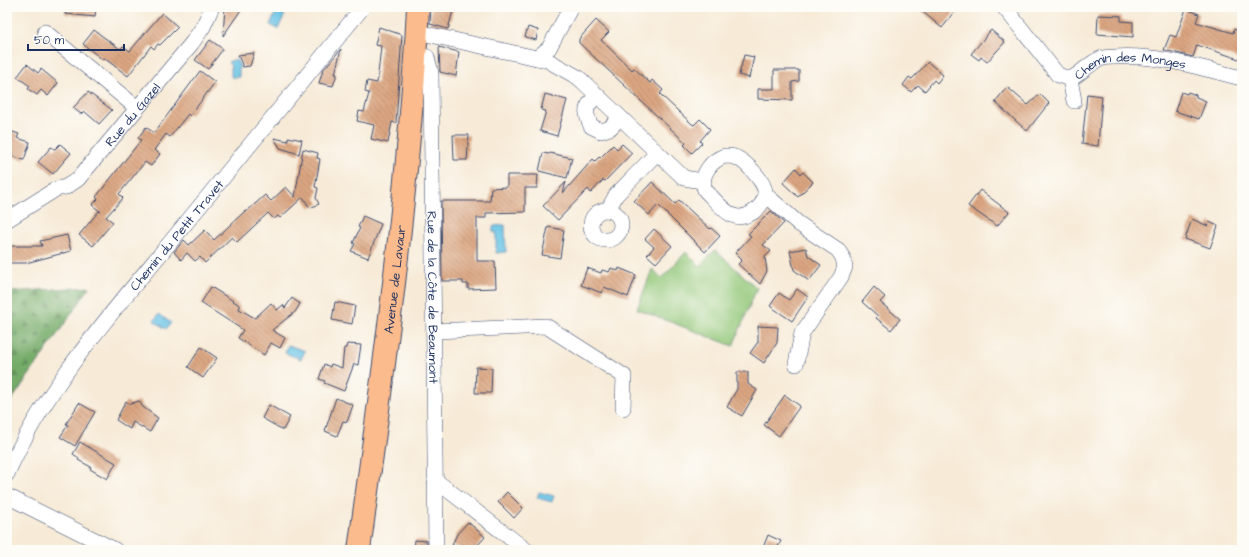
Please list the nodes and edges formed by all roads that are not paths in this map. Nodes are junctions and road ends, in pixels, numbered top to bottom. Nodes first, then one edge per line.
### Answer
1 (212, 7) edge
2 (363, 7) edge
3 (418, 7) edge
4 (571, 7) edge
5 (1004, 7) edge
6 (45, 32) dead end
7 (417, 32) junction
8 (416, 55) junction
9 (537, 58) junction
10 (1242, 78) edge
11 (1070, 79) junction
12 (597, 95) junction
13 (1074, 101) dead end
14 (137, 108) junction
15 (620, 118) junction
16 (657, 153) junction
17 (702, 181) junction
18 (766, 194) junction
19 (608, 210) dead end
20 (7, 220) edge
21 (434, 331) junction
22 (796, 364) dead end
23 (623, 408) dead end
24 (7, 474) edge
25 (435, 480) junction
26 (7, 496) edge
27 (115, 550) edge
28 (359, 550) edge
29 (436, 550) edge
30 (526, 550) edge

1 - 14 street, Rue du Gazel
2 - 24 street, Chemin du Petit Travet
3 - 7 main road, Avenue de Lavaur
4 - 9 street
5 - 11 street, Chemin des Monges
6 - 14 street
7 - 8 main road, Avenue de Lavaur
7 - 9 street
8 - 21 street, Rue de la Côte de Beaumont
8 - 28 main road, Avenue de Lavaur
9 - 12 street
10 - 11 street, Chemin des Monges
11 - 13 street
12 - 15 street
12 - 15 street
14 - 20 street, Rue du Gazel
15 - 16 street
16 - 17 street
16 - 19 street
17 - 18 street
17 - 18 street
18 - 22 street
21 - 23 street
21 - 25 street, Rue de la Côte de Beaumont
25 - 29 street, Rue de la Côte de Beaumont
25 - 30 street
26 - 27 street

